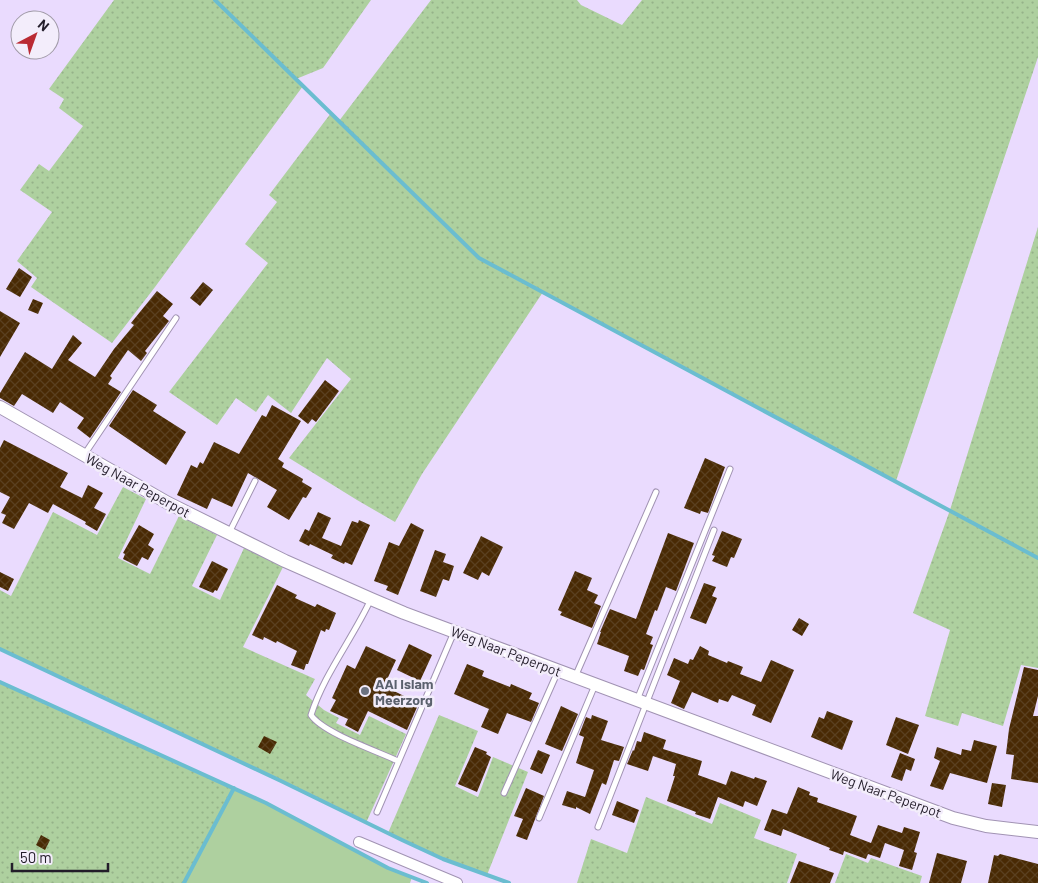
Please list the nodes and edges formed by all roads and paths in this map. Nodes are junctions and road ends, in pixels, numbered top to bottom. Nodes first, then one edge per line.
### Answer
1 (176, 318) dead end
2 (0, 407) edge
3 (83, 455) junction
4 (730, 469) dead end
5 (255, 481) dead end
6 (656, 492) dead end
7 (714, 530) dead end
8 (228, 533) junction
9 (371, 599) junction
10 (454, 632) junction
11 (558, 671) junction
12 (574, 677) junction
13 (595, 685) junction
14 (642, 702) junction
15 (398, 761) junction
16 (504, 793) dead end
17 (377, 812) dead end
18 (539, 818) dead end
19 (598, 827) dead end
20 (1038, 832) edge
21 (359, 842) dead end
22 (457, 883) edge

1 - 3 lane
2 - 3 street, Weg Naar Peperpot
3 - 8 street, Weg Naar Peperpot
4 - 14 lane
5 - 8 lane
6 - 12 lane
7 - 14 lane
8 - 9 street, Weg Naar Peperpot
9 - 10 street, Weg Naar Peperpot
9 - 15 lane
10 - 11 street, Weg Naar Peperpot
10 - 15 lane
11 - 12 street, Weg Naar Peperpot
11 - 16 lane
12 - 13 street, Weg Naar Peperpot
13 - 14 street, Weg Naar Peperpot
13 - 18 lane
14 - 19 lane
14 - 20 street, Weg Naar Peperpot
15 - 17 lane
21 - 22 street

